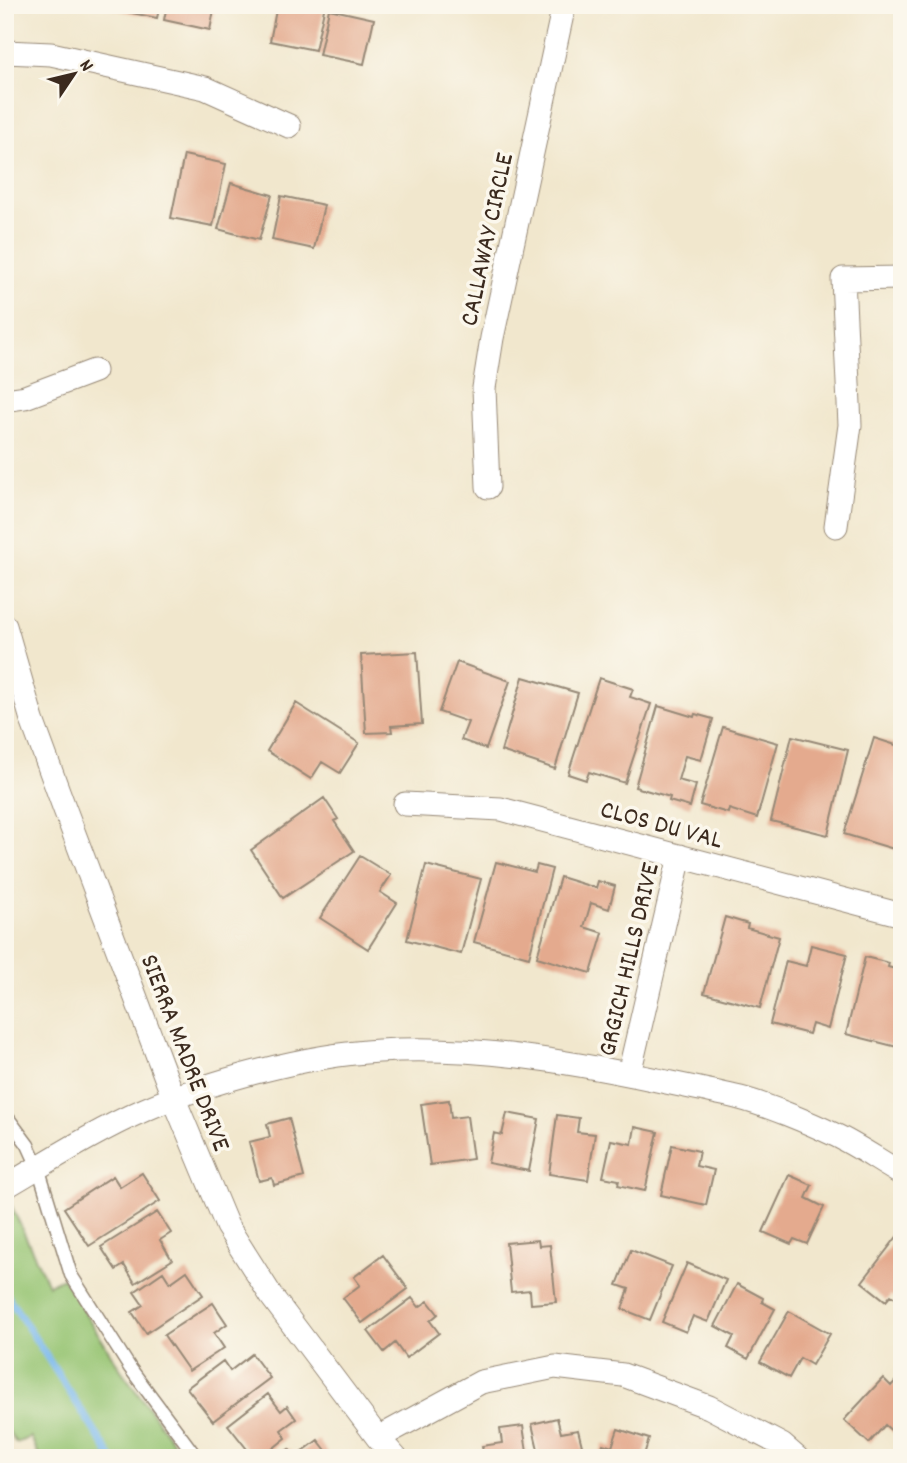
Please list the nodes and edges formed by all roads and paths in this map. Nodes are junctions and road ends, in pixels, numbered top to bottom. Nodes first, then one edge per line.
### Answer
1 (564, 5) edge
2 (5, 52) edge
3 (289, 126) dead end
4 (902, 278) edge
5 (93, 371) dead end
6 (5, 400) edge
7 (488, 487) dead end
8 (836, 526) dead end
9 (5, 626) edge
10 (405, 804) dead end
11 (680, 856) junction
12 (902, 915) edge
13 (629, 1074) junction
14 (174, 1099) junction
15 (5, 1114) edge
16 (33, 1170) junction
17 (902, 1174) edge
18 (5, 1186) edge
19 (378, 1438) junction
20 (5, 1440) edge
21 (13, 1458) edge
22 (197, 1458) edge
23 (396, 1458) edge
24 (797, 1458) edge

1 - 7 street, CALLAWAY CIRCLE
2 - 3 street
4 - 8 street
5 - 6 street
9 - 14 street, SIERRA MADRE DRIVE
10 - 11 street, CLOS DU VAL
11 - 12 street, CLOS DU VAL
11 - 13 street, GRGICH HILLS DRIVE
13 - 14 street
13 - 17 street
14 - 16 street
14 - 19 street, SIERRA MADRE DRIVE
15 - 16 lane
16 - 18 street
16 - 22 lane
19 - 23 street, SIERRA MADRE DRIVE
19 - 24 street
20 - 21 path

